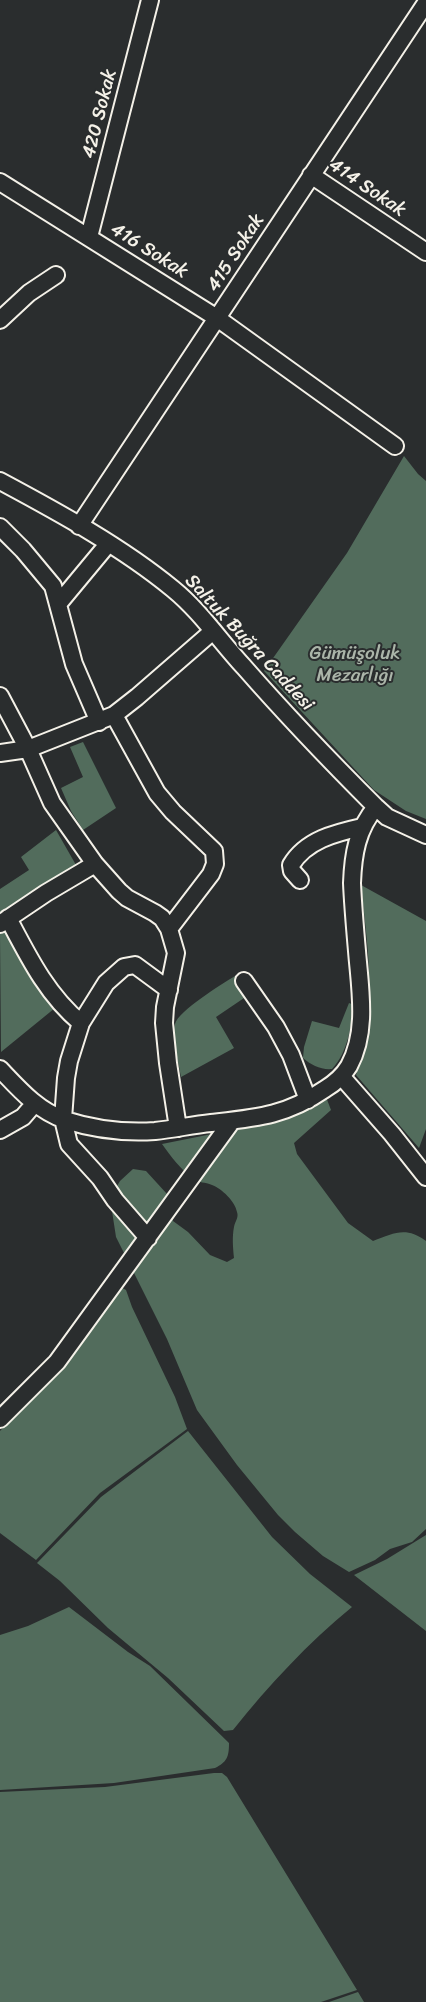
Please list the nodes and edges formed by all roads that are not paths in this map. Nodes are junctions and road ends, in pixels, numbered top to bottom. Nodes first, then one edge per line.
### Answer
1 (150, 0) edge
2 (426, 3) edge
3 (311, 175) junction
4 (0, 182) edge
5 (88, 237) junction
6 (426, 252) edge
7 (56, 275) dead end
8 (217, 318) junction
9 (0, 320) edge
10 (395, 446) dead end
11 (0, 481) edge
12 (79, 526) junction
13 (0, 527) edge
14 (108, 544) junction
15 (59, 603) junction
16 (213, 631) junction
17 (0, 696) edge
18 (114, 715) junction
19 (99, 722) junction
20 (28, 749) junction
21 (0, 753) edge
22 (376, 807) junction
23 (362, 827) junction
24 (426, 835) edge
25 (95, 864) junction
26 (300, 880) dead end
27 (4, 921) edge
28 (170, 929) junction
29 (244, 981) dead end
30 (168, 990) junction
31 (81, 1023) junction
32 (0, 1069) edge
33 (342, 1077) junction
34 (308, 1100) junction
35 (34, 1103) junction
36 (63, 1119) junction
37 (232, 1121) junction
38 (178, 1128) junction
39 (0, 1130) edge
40 (426, 1177) edge
41 (148, 1238) junction
42 (0, 1419) edge

1 - 5 street, 420 Sokak
2 - 3 street, 415 Sokak
3 - 6 street, 414 Sokak
3 - 8 street, 415 Sokak
4 - 5 street, 416 Sokak
5 - 8 street, 416 Sokak
7 - 9 street
8 - 10 street, 416 Sokak
8 - 12 street, 415 Sokak
11 - 12 street, Saltuk Buğra Caddesi
12 - 14 street, Saltuk Buğra Caddesi
13 - 15 street
14 - 15 street
14 - 16 street, Saltuk Buğra Caddesi
15 - 19 street
16 - 18 street
16 - 22 street, Saltuk Buğra Caddesi
17 - 20 street
18 - 19 street
18 - 28 street
19 - 20 street
20 - 21 street
20 - 25 street
22 - 23 street
22 - 24 street, Saltuk Buğra Caddesi
23 - 26 street
23 - 33 street
25 - 27 street
25 - 28 street
27 - 31 street
28 - 30 street
29 - 34 street
30 - 31 street
30 - 38 street
31 - 36 street
32 - 35 street
33 - 34 street
33 - 40 street
34 - 37 street
35 - 36 street
35 - 39 street
36 - 38 street
36 - 41 street
37 - 38 street
37 - 41 street
41 - 42 street

